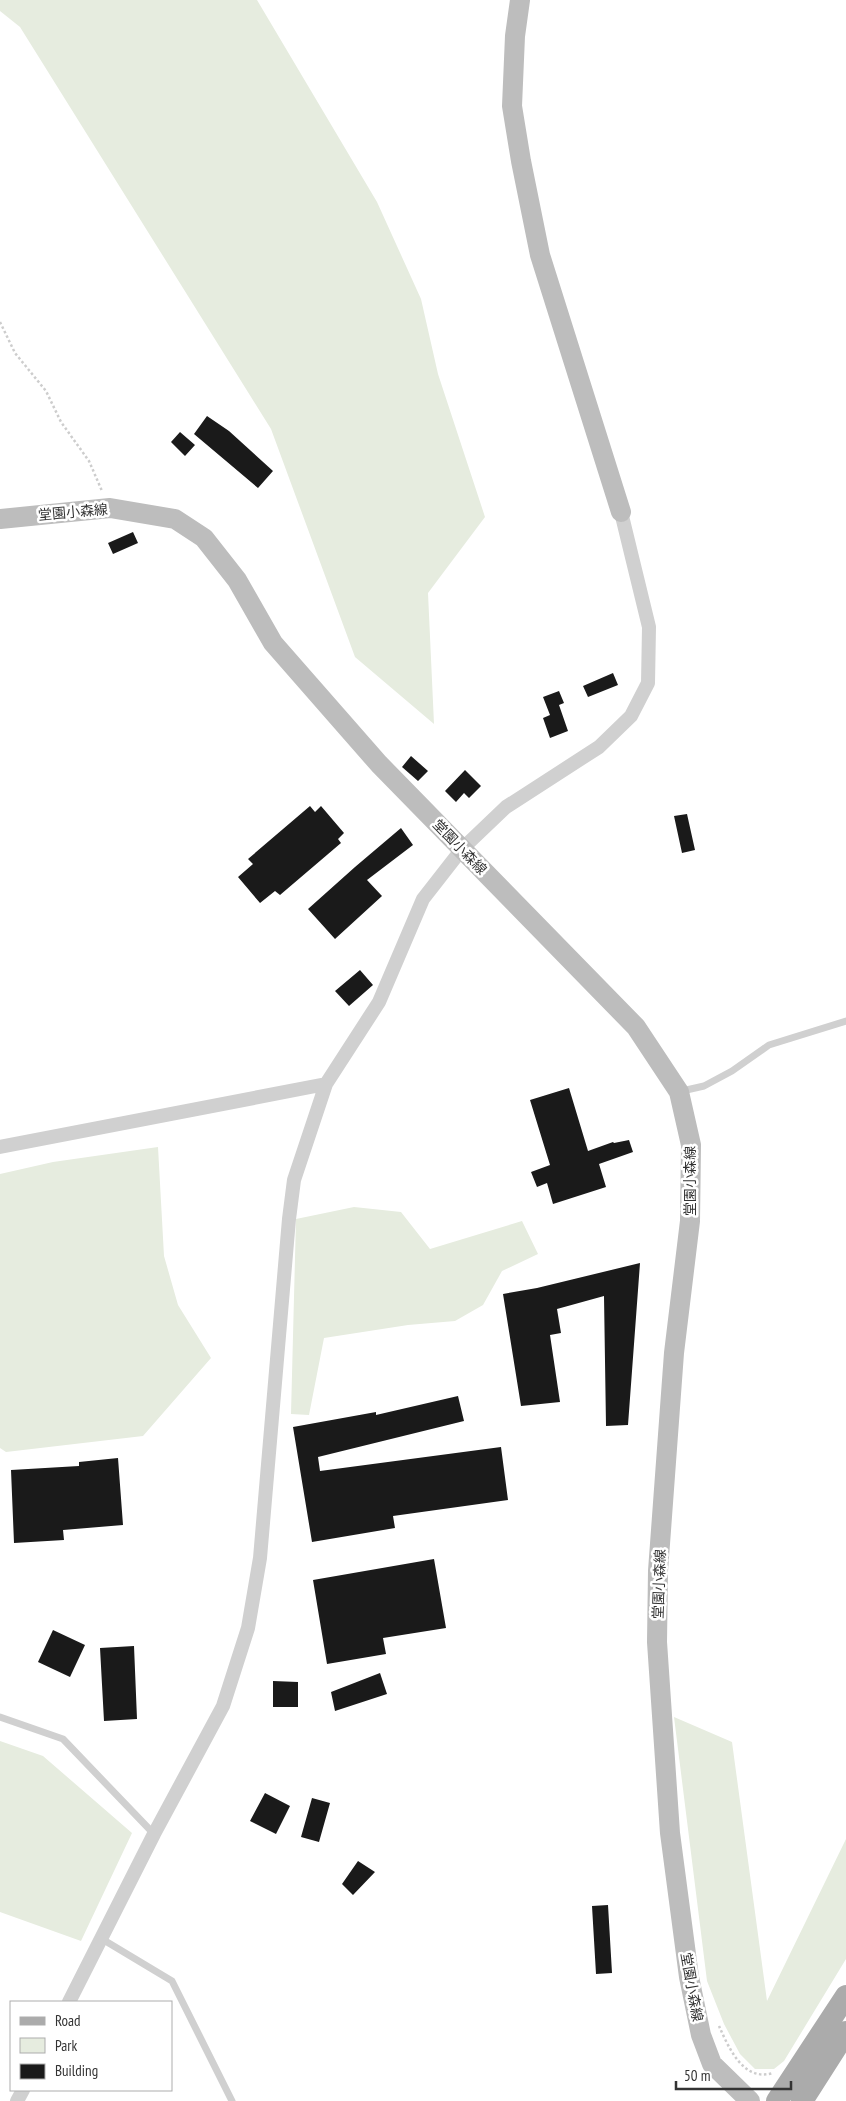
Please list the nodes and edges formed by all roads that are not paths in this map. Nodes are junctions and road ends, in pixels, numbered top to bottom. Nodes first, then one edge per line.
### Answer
1 (520, 0) edge
2 (621, 512) joint
3 (0, 518) edge
4 (462, 849) junction
5 (846, 1021) edge
6 (326, 1084) junction
7 (679, 1092) junction
8 (0, 1148) edge
9 (0, 1717) edge
10 (154, 1834) junction
11 (102, 1939) junction
12 (846, 1996) edge
13 (70, 2001) edge
14 (846, 2032) edge
15 (232, 2101) edge
16 (750, 2101) edge
17 (777, 2101) edge
18 (802, 2101) edge

1 - 2 main road
2 - 4 street
3 - 4 main road, 堂園小森線
4 - 6 street
4 - 7 main road, 堂園小森線
5 - 7 lane
6 - 8 street
6 - 10 street
7 - 16 main road, 堂園小森線
9 - 10 lane
10 - 11 street
11 - 13 street
11 - 15 lane
12 - 17 main road
14 - 18 main road

